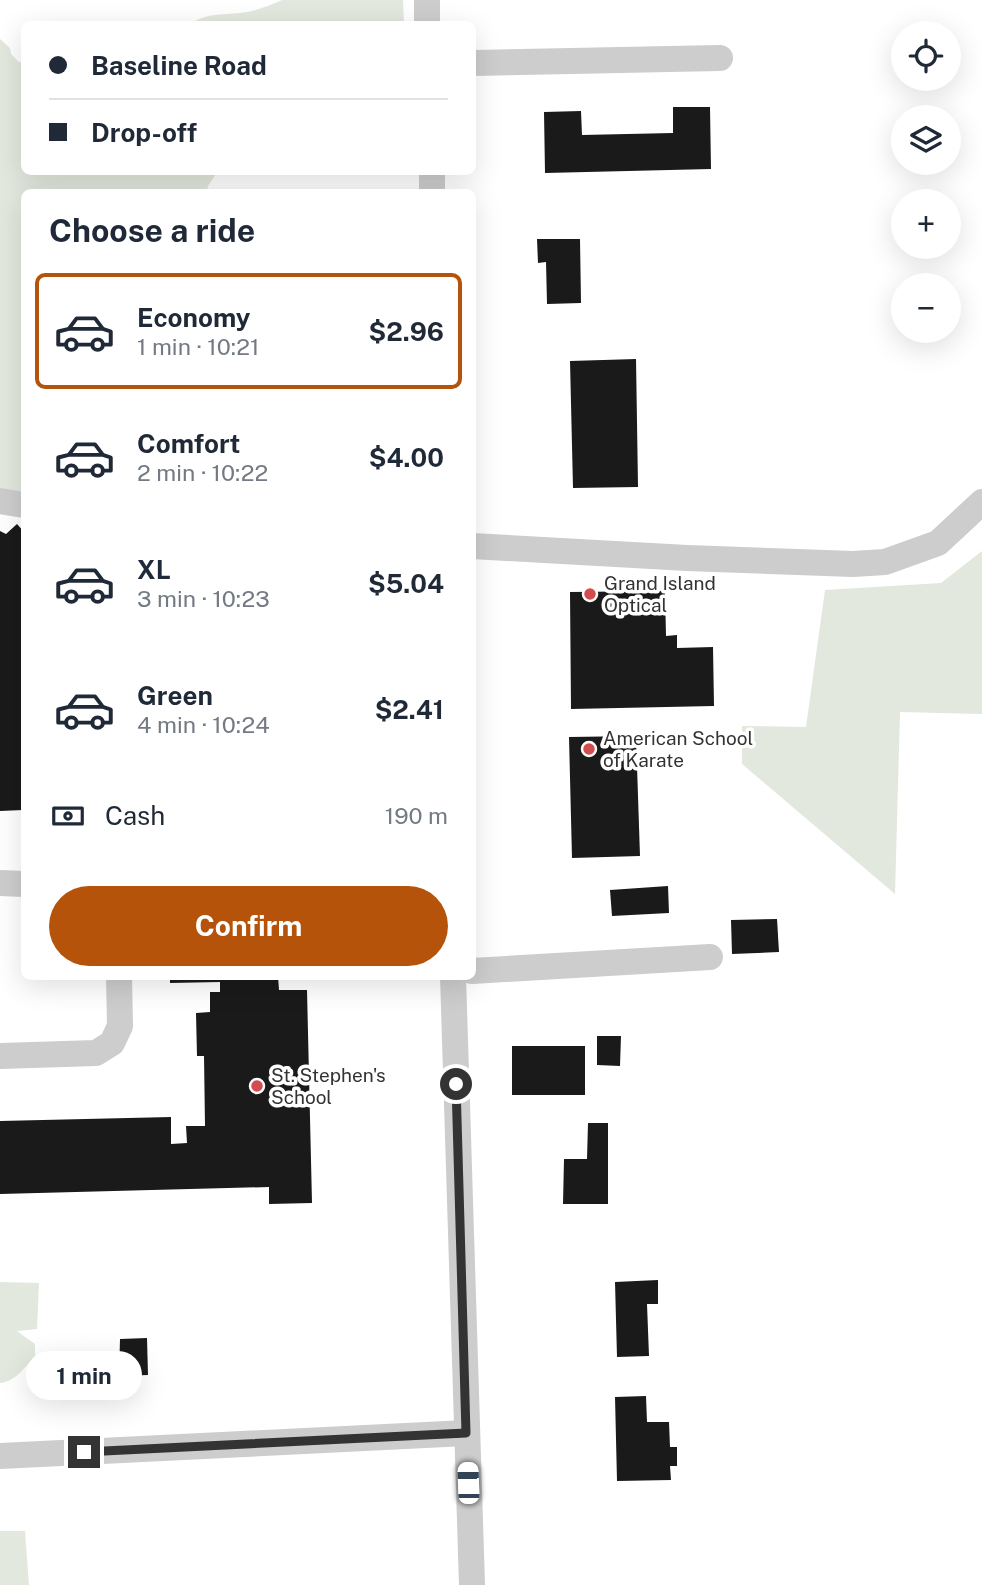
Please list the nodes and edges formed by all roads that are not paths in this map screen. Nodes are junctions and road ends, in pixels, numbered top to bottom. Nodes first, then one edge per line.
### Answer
1 (427, 0) edge
2 (428, 21) edge
3 (720, 58) dead end
4 (476, 63) edge
5 (0, 501) edge
6 (982, 502) edge
7 (21, 504) edge
8 (476, 546) edge
9 (0, 883) edge
10 (21, 884) edge
11 (710, 957) dead end
12 (476, 971) edge
13 (119, 980) edge
14 (453, 980) edge
15 (0, 1056) edge
16 (466, 1433) junction
17 (0, 1456) edge
18 (472, 1585) edge

1 - 2 street
3 - 4 street
5 - 7 street
6 - 8 street
9 - 10 street
11 - 12 street
13 - 15 street
14 - 16 street
16 - 17 street
16 - 18 street

